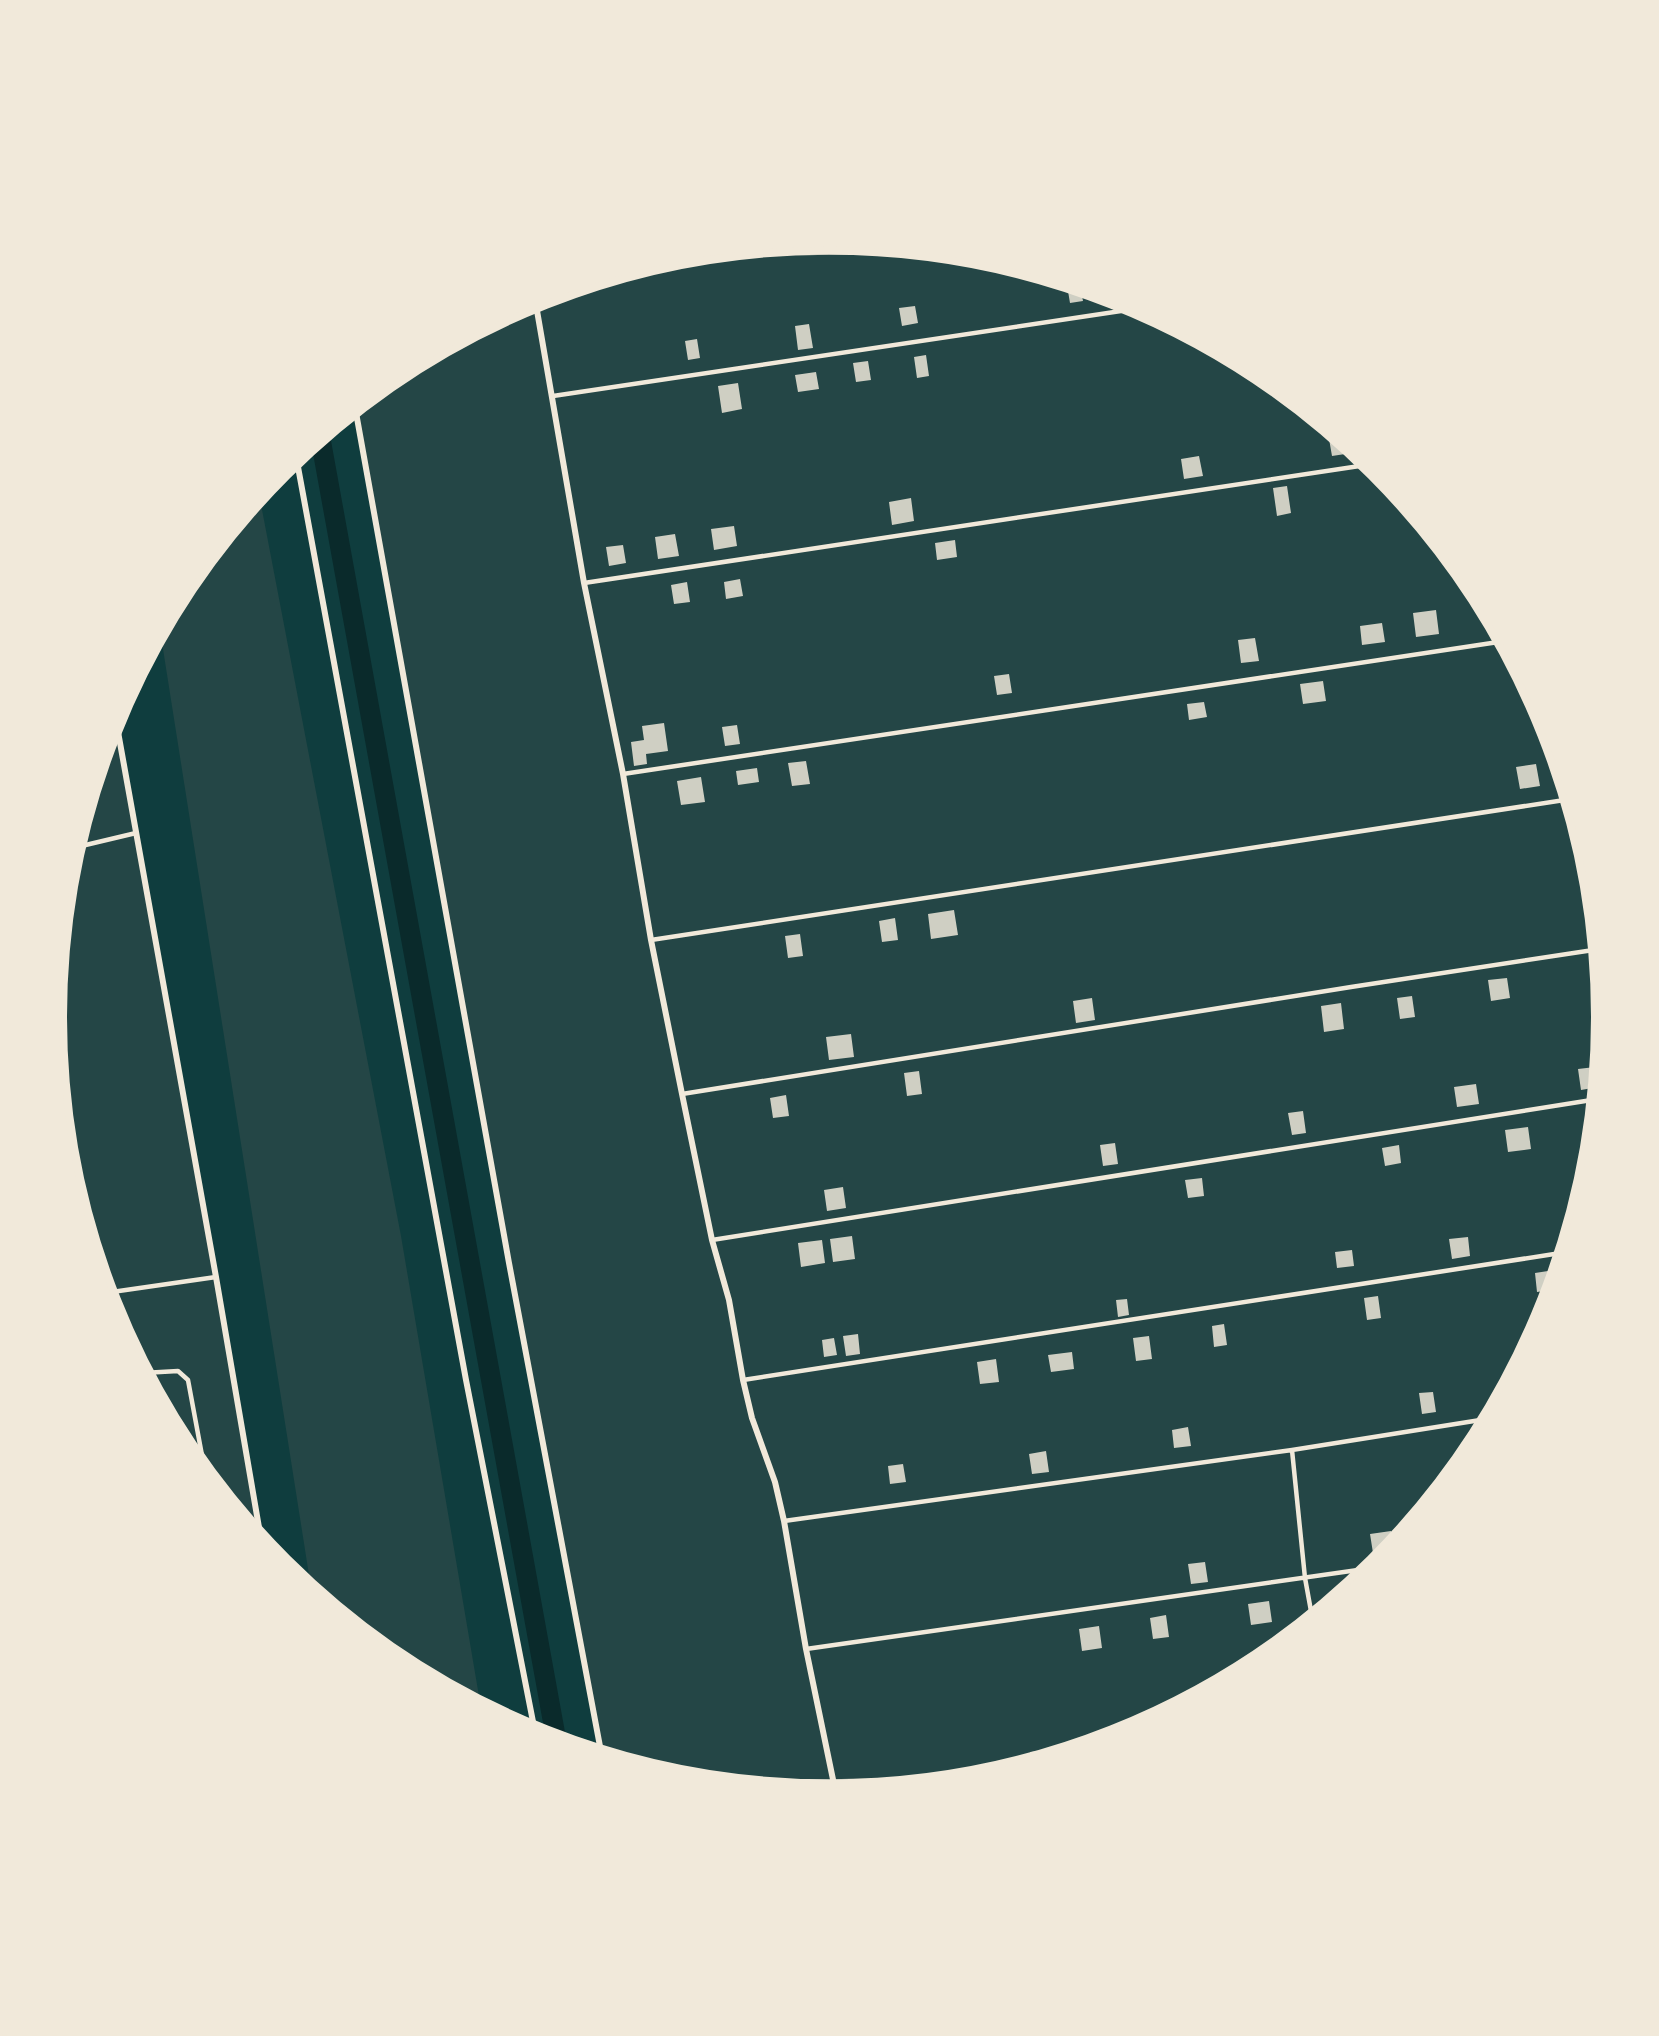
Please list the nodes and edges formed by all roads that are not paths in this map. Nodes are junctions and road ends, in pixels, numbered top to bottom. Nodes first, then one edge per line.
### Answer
1 (537, 310) edge
2 (1124, 311) edge
3 (553, 396) junction
4 (356, 415) edge
5 (1360, 466) edge
6 (298, 467) edge
7 (584, 583) junction
8 (1497, 642) edge
9 (118, 733) edge
10 (623, 774) junction
11 (1564, 800) edge
12 (136, 833) junction
13 (83, 846) edge
14 (651, 939) junction
15 (1592, 950) edge
16 (682, 1094) junction
17 (1591, 1100) edge
18 (711, 1240) junction
19 (1559, 1252) edge
20 (216, 1277) junction
21 (114, 1292) edge
22 (150, 1373) edge
23 (742, 1380) junction
24 (1482, 1420) edge
25 (1292, 1450) junction
26 (203, 1459) edge
27 (784, 1521) junction
28 (259, 1530) edge
29 (1361, 1570) edge
30 (1305, 1578) junction
31 (1311, 1613) edge
32 (806, 1649) junction
33 (534, 1725) edge
34 (601, 1749) edge
35 (833, 1784) edge

1 - 3 street
2 - 3 lane
3 - 7 street
4 - 34 street
5 - 7 lane
6 - 33 street
7 - 10 street
8 - 10 lane
9 - 12 street
10 - 14 street
11 - 14 lane
12 - 13 lane
12 - 20 street
14 - 16 street
15 - 16 lane
16 - 18 street
17 - 18 lane
18 - 23 street
19 - 23 lane
20 - 21 lane
20 - 28 street
22 - 26 lane
23 - 27 street
24 - 25 lane
25 - 27 lane
25 - 30 lane
27 - 32 street
29 - 30 lane
30 - 31 lane
30 - 32 lane
32 - 35 street

